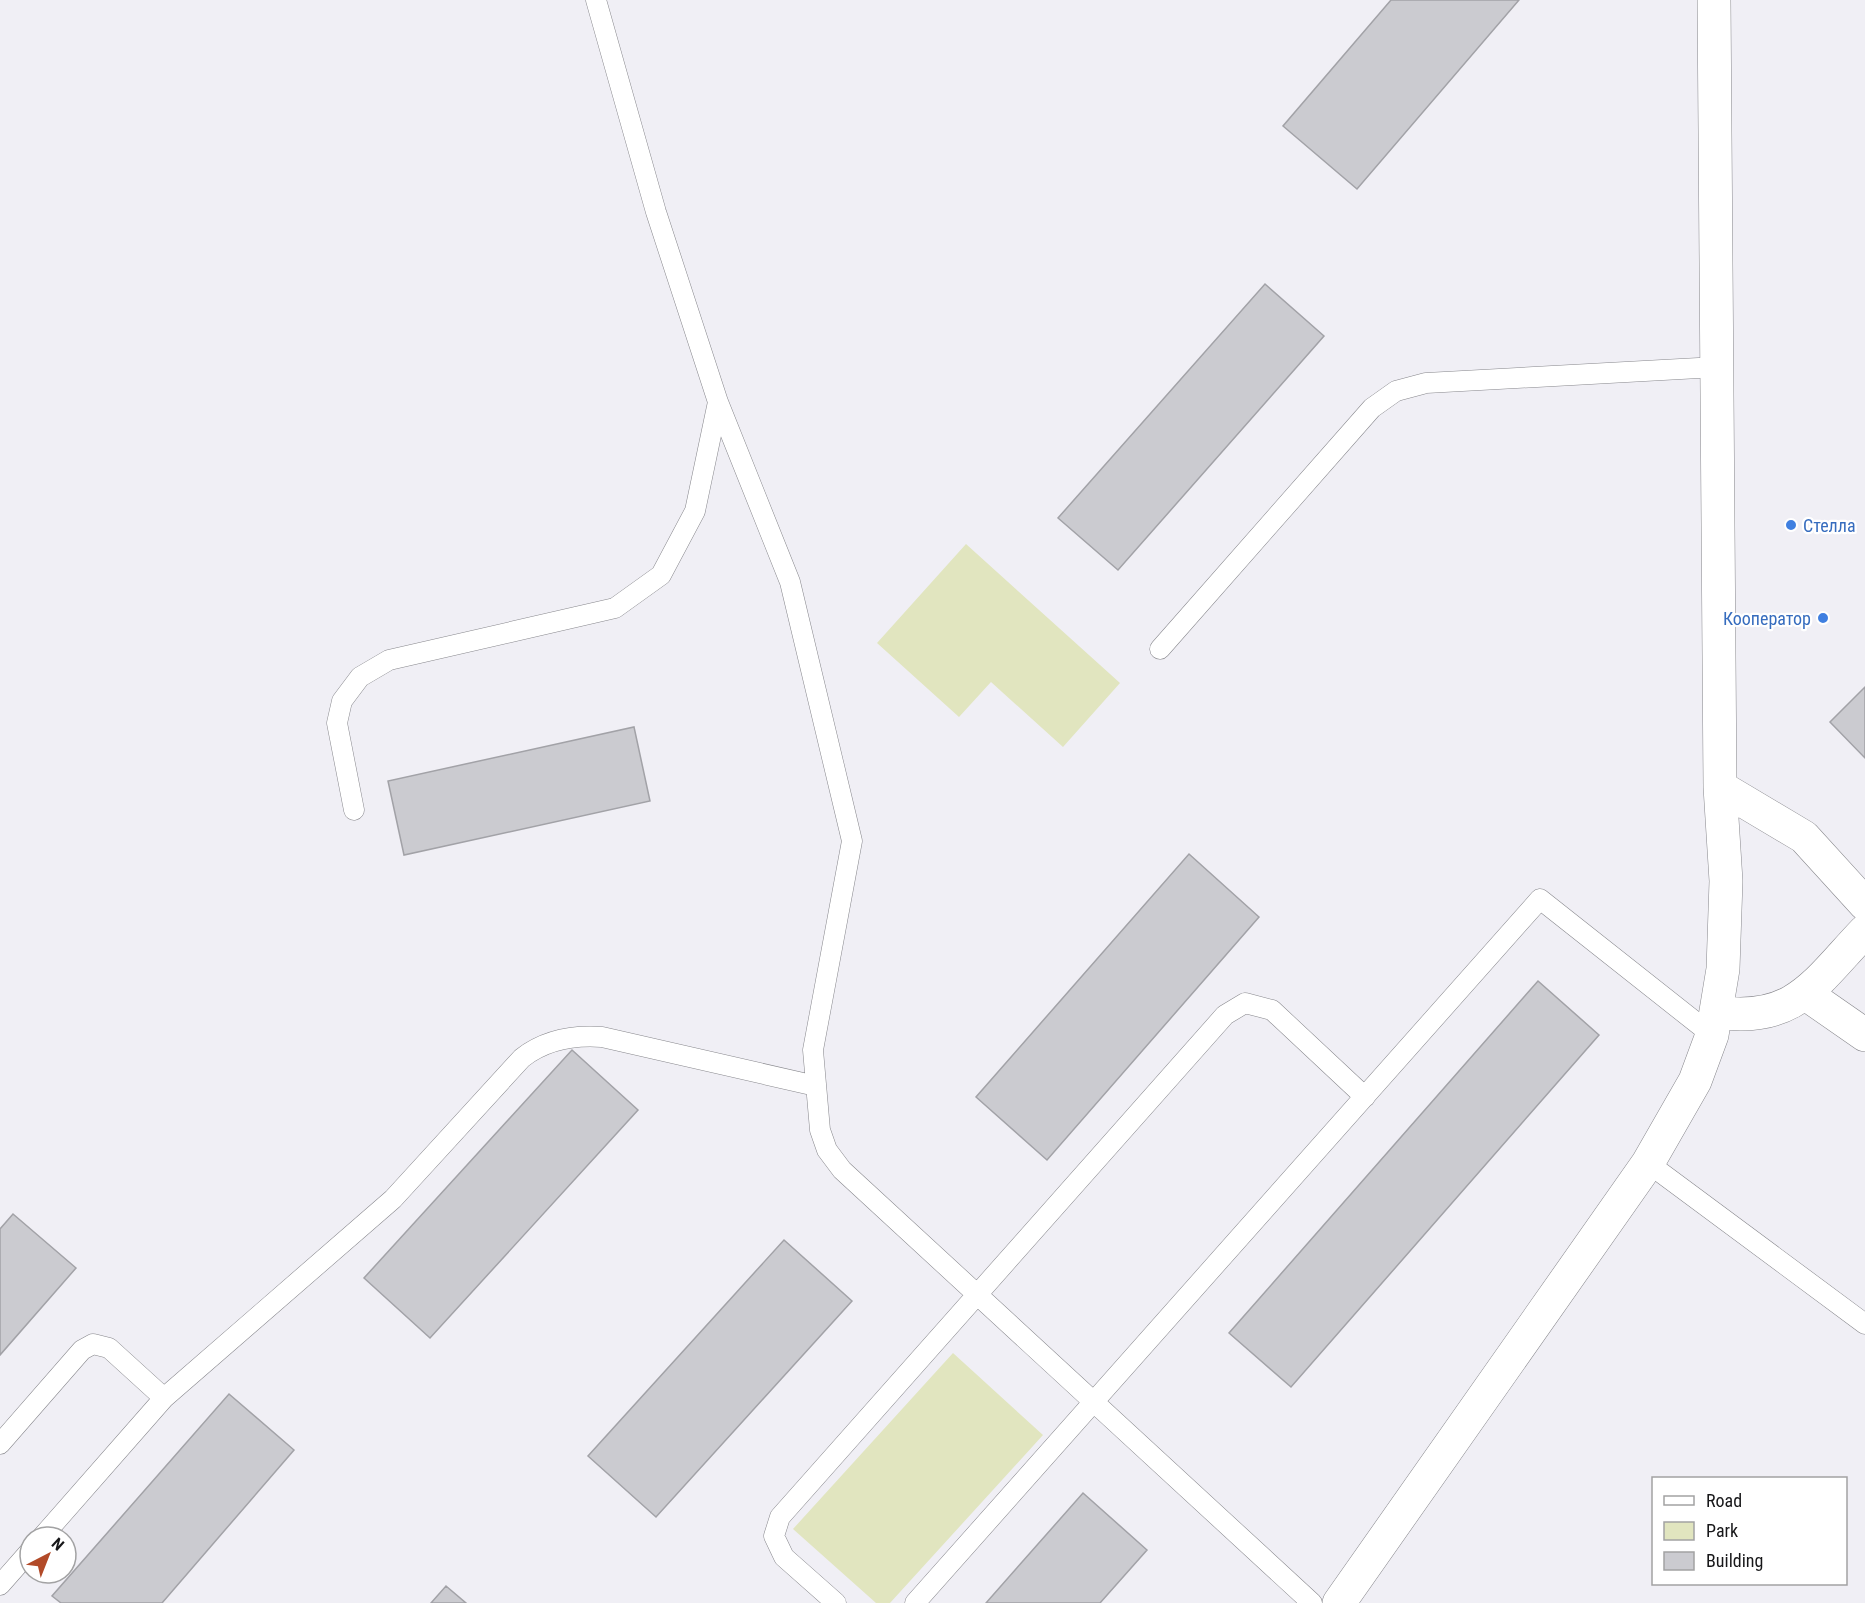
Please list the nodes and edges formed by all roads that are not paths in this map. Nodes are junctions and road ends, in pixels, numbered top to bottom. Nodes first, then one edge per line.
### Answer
1 (596, 0) edge
2 (1714, 0) edge
3 (1717, 367) junction
4 (718, 402) junction
5 (1160, 649) dead end
6 (1720, 787) junction
7 (354, 810) dead end
8 (1865, 904) edge
9 (1865, 931) edge
10 (1806, 994) junction
11 (1714, 1024) junction
12 (1865, 1035) edge
13 (816, 1086) junction
14 (1365, 1097) junction
15 (1648, 1163) junction
16 (978, 1295) junction
17 (1865, 1324) edge
18 (164, 1398) junction
19 (1094, 1402) junction
20 (0, 1444) edge
21 (53, 1525) edge
22 (18, 1565) edge
23 (0, 1585) edge
24 (836, 1603) edge
25 (915, 1603) edge
26 (1312, 1603) edge
27 (1339, 1603) edge

1 - 4 lane
2 - 3 street
3 - 5 lane
3 - 6 street
4 - 7 lane
4 - 13 lane
6 - 8 street
6 - 11 street
9 - 10 street
10 - 11 street
10 - 12 street
11 - 14 lane
11 - 15 street
13 - 16 lane
13 - 18 lane
14 - 16 lane
14 - 19 lane
15 - 17 lane
15 - 27 street
16 - 19 lane
16 - 24 lane
18 - 20 lane
18 - 21 lane
19 - 25 lane
19 - 26 lane
22 - 23 lane

